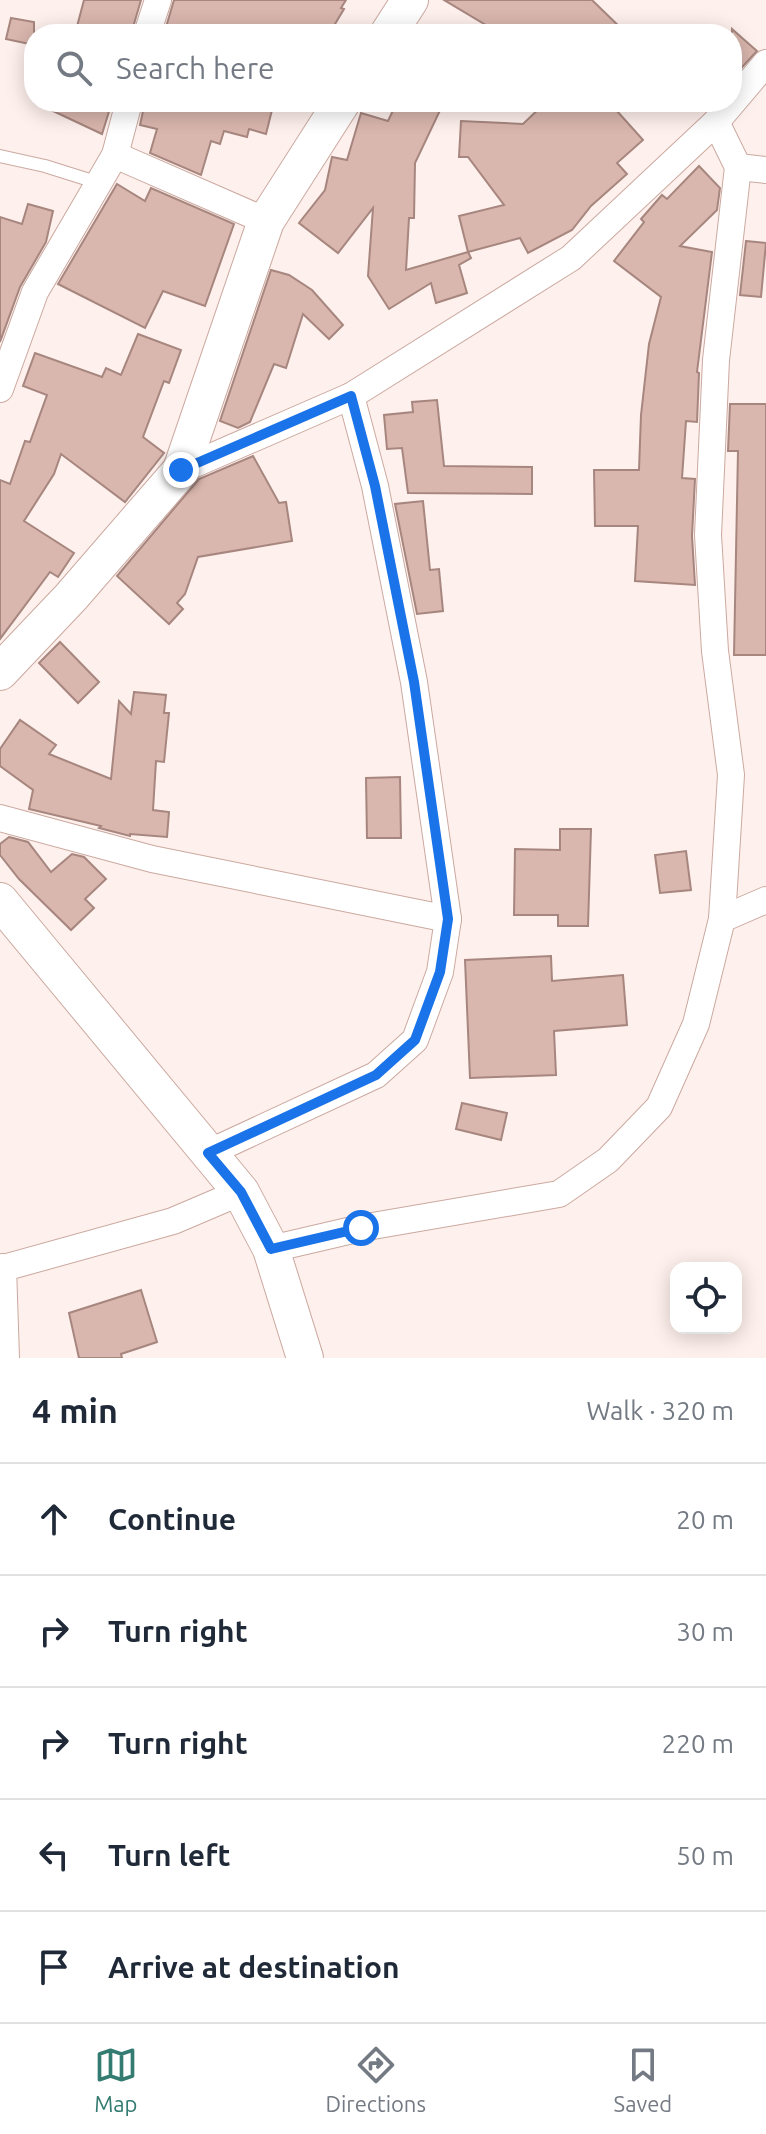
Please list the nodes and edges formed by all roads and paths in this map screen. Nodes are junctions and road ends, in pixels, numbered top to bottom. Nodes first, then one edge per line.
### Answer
1 (158, 0) edge
2 (410, 0) edge
3 (150, 24) edge
4 (394, 24) edge
5 (766, 63) edge
6 (742, 91) edge
7 (126, 112) edge
8 (336, 112) edge
9 (724, 112) edge
10 (716, 122) junction
11 (115, 155) junction
12 (0, 156) edge
13 (738, 167) junction
14 (766, 170) edge
15 (99, 183) junction
16 (266, 221) junction
17 (0, 389) edge
18 (351, 396) junction
19 (181, 470) junction
20 (0, 672) edge
21 (0, 818) edge
22 (766, 900) edge
23 (0, 901) edge
24 (448, 919) junction
25 (722, 919) junction
26 (208, 1153) junction
27 (241, 1192) junction
28 (271, 1249) junction
29 (2, 1268) edge
30 (6, 1358) edge
31 (305, 1358) edge

1 - 3 street
2 - 4 street
5 - 6 street
7 - 11 street
8 - 16 street
9 - 10 street
10 - 13 street
10 - 18 street
11 - 15 street
11 - 16 street
12 - 15 lane
13 - 14 street
13 - 25 street
15 - 17 street
16 - 19 street
18 - 19 street
18 - 24 street
19 - 20 street
21 - 24 street
22 - 25 street
23 - 26 street
24 - 26 street
25 - 28 street
26 - 27 street
27 - 28 street
27 - 29 street
28 - 31 street
29 - 30 street

